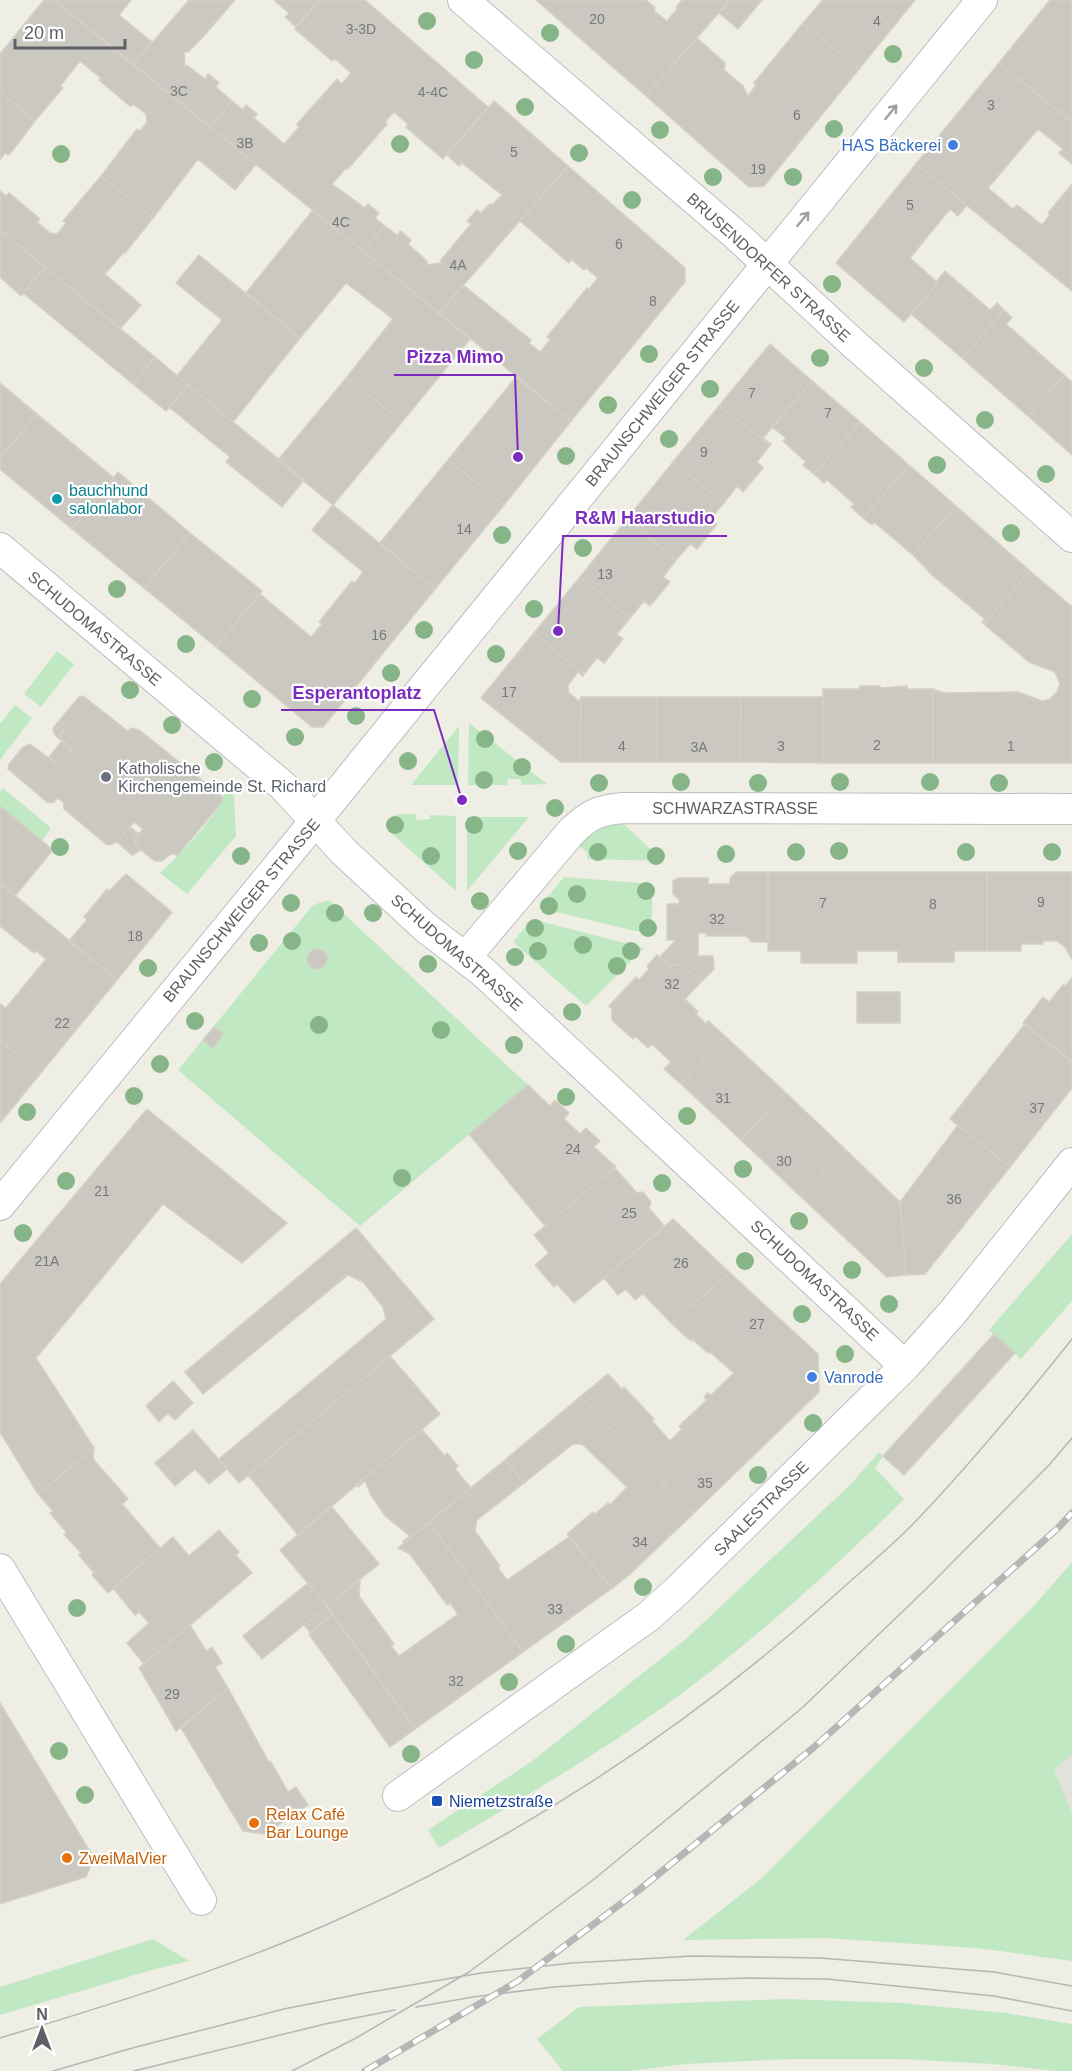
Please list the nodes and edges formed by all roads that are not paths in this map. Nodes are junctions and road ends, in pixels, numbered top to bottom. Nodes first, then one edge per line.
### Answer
1 (463, 0) edge
2 (981, 0) edge
3 (766, 264) junction
4 (1072, 537) edge
5 (0, 548) edge
6 (1072, 809) edge
7 (315, 820) junction
8 (465, 958) junction
9 (1072, 1163) edge
10 (0, 1205) edge
11 (905, 1366) junction
12 (0, 1569) edge
13 (398, 1796) dead end
14 (201, 1900) dead end

1 - 3 street, BRUSENDORFER STRASSE
3 -> 2 street, BRAUNSCHWEIGER STRASSE
3 - 4 street, BRUSENDORFER STRASSE
3 - 7 street, BRAUNSCHWEIGER STRASSE
5 - 7 street, SCHUDOMASTRASSE
6 - 8 street, SCHWARZASTRASSE
7 - 8 street, SCHUDOMASTRASSE
7 - 10 street, BRAUNSCHWEIGER STRASSE
8 - 11 street, SCHUDOMASTRASSE
9 - 11 street, SAALESTRASSE
11 - 13 street, SAALESTRASSE
12 - 14 street

